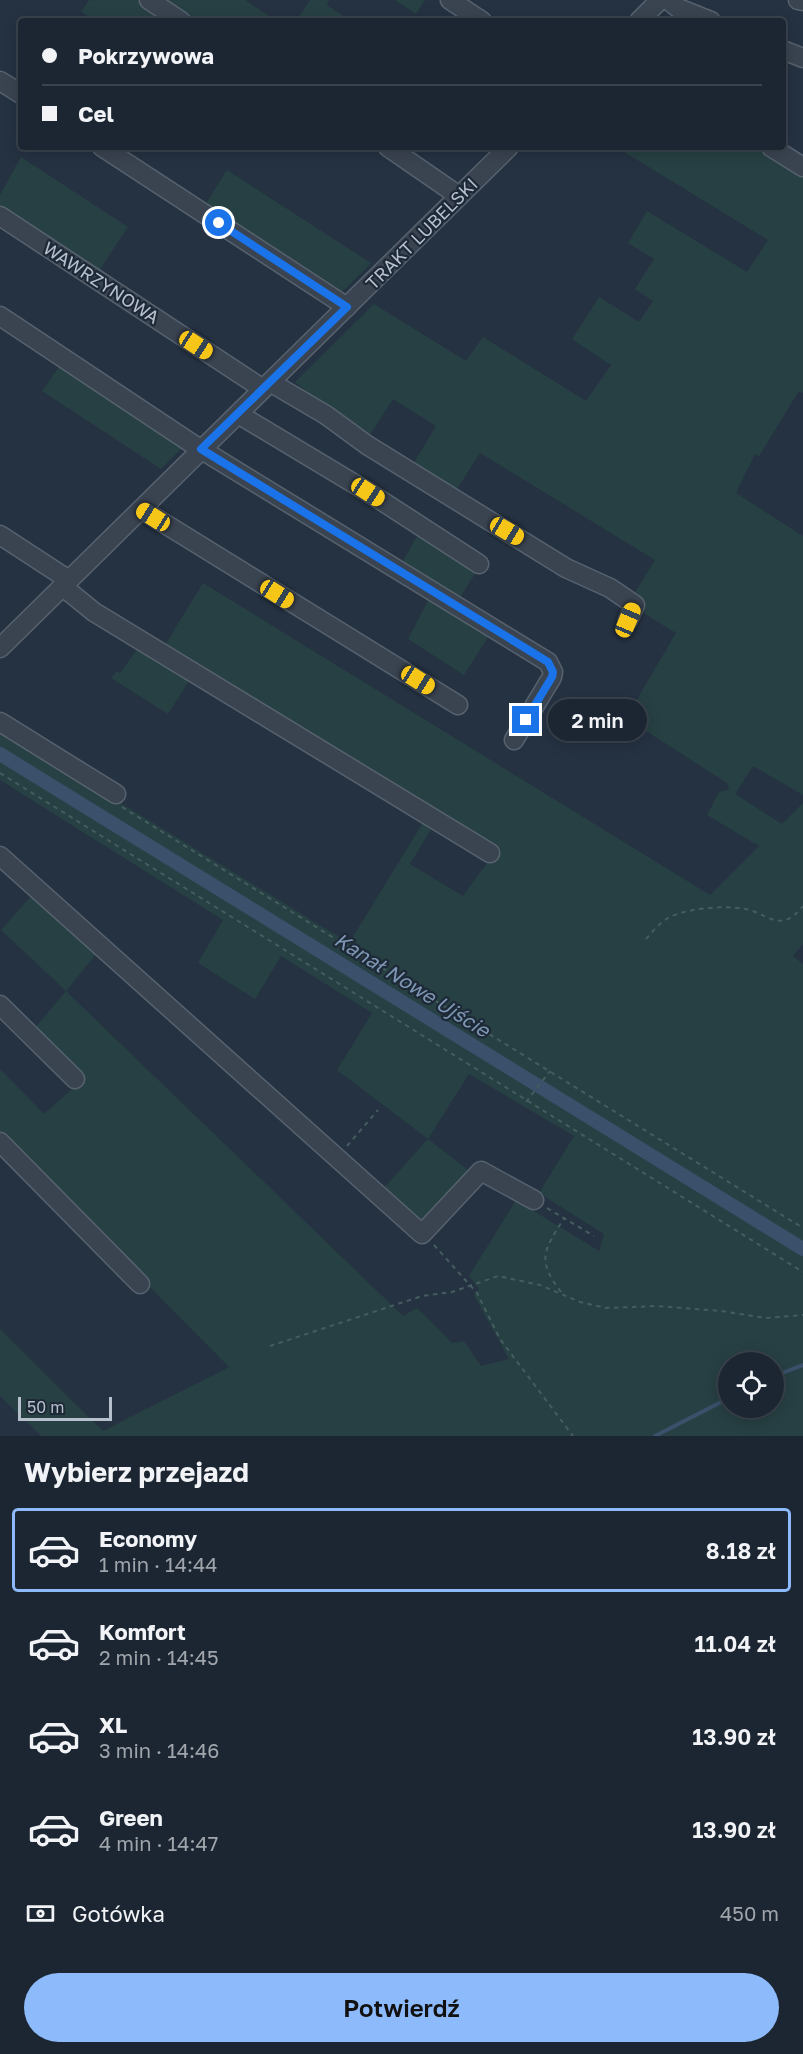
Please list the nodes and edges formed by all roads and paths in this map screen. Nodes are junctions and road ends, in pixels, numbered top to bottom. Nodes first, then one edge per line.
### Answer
1 (149, 0) edge
2 (450, 0) edge
3 (668, 0) edge
4 (798, 0) edge
5 (803, 2) edge
6 (176, 18) edge
7 (477, 18) edge
8 (703, 18) edge
9 (786, 51) edge
10 (803, 58) edge
11 (0, 81) edge
12 (18, 92) edge
13 (107, 150) edge
14 (392, 150) edge
15 (506, 150) edge
16 (776, 150) edge
17 (803, 167) edge
18 (459, 196) junction
19 (0, 216) edge
20 (347, 307) junction
21 (0, 316) edge
22 (267, 386) junction
23 (238, 414) junction
24 (201, 449) junction
25 (141, 509) junction
26 (0, 535) edge
27 (479, 564) dead end
28 (66, 583) junction
29 (628, 620) dead end
30 (0, 648) edge
31 (458, 705) dead end
32 (0, 722) edge
33 (514, 740) dead end
34 (0, 773) edge
35 (119, 801) joint
36 (490, 853) dead end
37 (0, 856) edge
38 (803, 906) edge
39 (646, 939) dead end
40 (0, 1005) edge
41 (550, 1071) junction
42 (75, 1079) dead end
43 (526, 1101) junction
44 (378, 1110) dead end
45 (0, 1142) edge
46 (336, 1157) junction
47 (534, 1200) joint
48 (564, 1218) junction
49 (803, 1228) edge
50 (422, 1234) junction
51 (594, 1236) dead end
52 (803, 1272) edge
53 (140, 1284) dead end
54 (471, 1287) junction
55 (561, 1292) junction
56 (803, 1316) edge
57 (270, 1346) dead end
58 (573, 1436) edge

1 - 6 street
2 - 7 street
3 - 8 street
4 - 5 street
9 - 10 street
11 - 12 street
13 - 20 street
14 - 18 street
15 - 18 street, TRAKT LUBELSKI
16 - 17 street
18 - 20 street, TRAKT LUBELSKI
19 - 22 street, WAWRZYNOWA
20 - 22 street, TRAKT LUBELSKI
21 - 24 street
22 - 23 street, TRAKT LUBELSKI
22 - 29 street, WAWRZYNOWA
23 - 24 street, TRAKT LUBELSKI
23 - 27 street
24 - 25 street, TRAKT LUBELSKI
24 - 33 street
25 - 28 street, TRAKT LUBELSKI
25 - 31 street
26 - 28 street
28 - 30 street, TRAKT LUBELSKI
28 - 36 street
32 - 35 street
34 - 43 path
35 - 41 path
37 - 46 street
38 - 39 path
40 - 42 street
41 - 43 path
41 - 49 path
43 - 52 path
44 - 46 path
45 - 53 street
46 - 50 street
47 - 48 path
47 - 50 street
48 - 51 path
48 - 55 path
50 - 54 path
54 - 55 path
54 - 57 path
54 - 58 path
55 - 56 path

